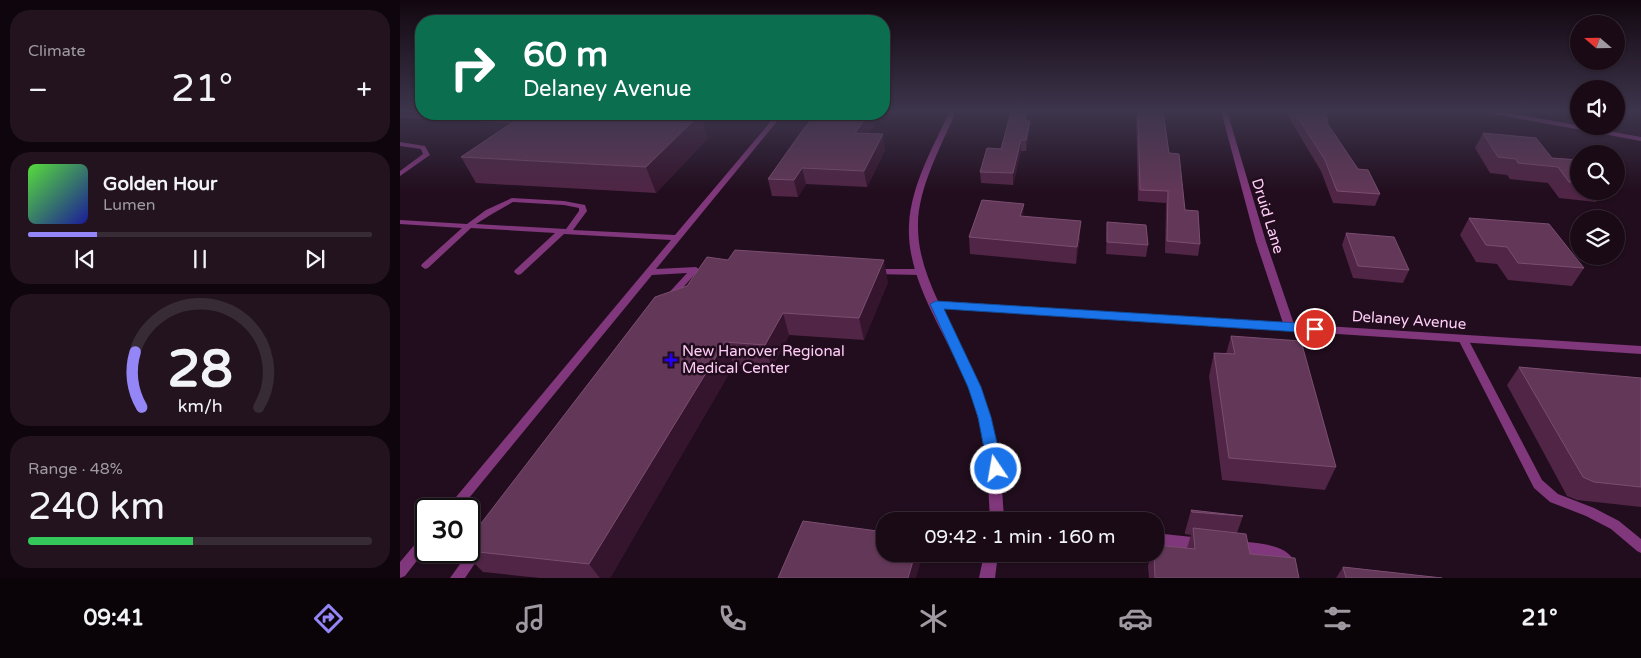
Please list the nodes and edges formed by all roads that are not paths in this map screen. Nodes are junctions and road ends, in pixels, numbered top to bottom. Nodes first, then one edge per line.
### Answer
1 (760, 138) edge
2 (943, 138) edge
3 (1232, 138) edge
4 (400, 144) edge
5 (400, 174) edge
6 (400, 222) edge
7 (470, 225) junction
8 (566, 230) junction
9 (677, 238) junction
10 (425, 266) dead end
11 (518, 272) dead end
12 (649, 272) junction
13 (866, 272) edge
14 (920, 272) junction
15 (936, 304) junction
16 (662, 306) edge
17 (1290, 327) junction
18 (1463, 339) junction
19 (1641, 350) edge
20 (461, 498) edge
21 (997, 512) edge
22 (487, 539) edge
23 (1164, 540) edge
24 (1641, 547) edge
25 (415, 554) edge
26 (1288, 561) edge
27 (990, 562) edge
28 (400, 572) edge
29 (457, 578) edge
30 (987, 578) edge

1 - 9 lane
2 - 14 street
3 - 17 street, Druid Lane
4 - 5 lane
6 - 7 lane
7 - 8 lane
7 - 8 lane
7 - 10 lane
8 - 9 lane
8 - 11 lane
9 - 12 lane
12 - 16 lane
12 - 20 lane
13 - 14 lane
14 - 15 street
15 - 17 street, Delaney Avenue
15 - 21 street
17 - 18 street, Delaney Avenue
18 - 19 street, Delaney Avenue
18 - 24 lane
22 - 29 lane
23 - 26 lane
25 - 28 lane
27 - 30 street

